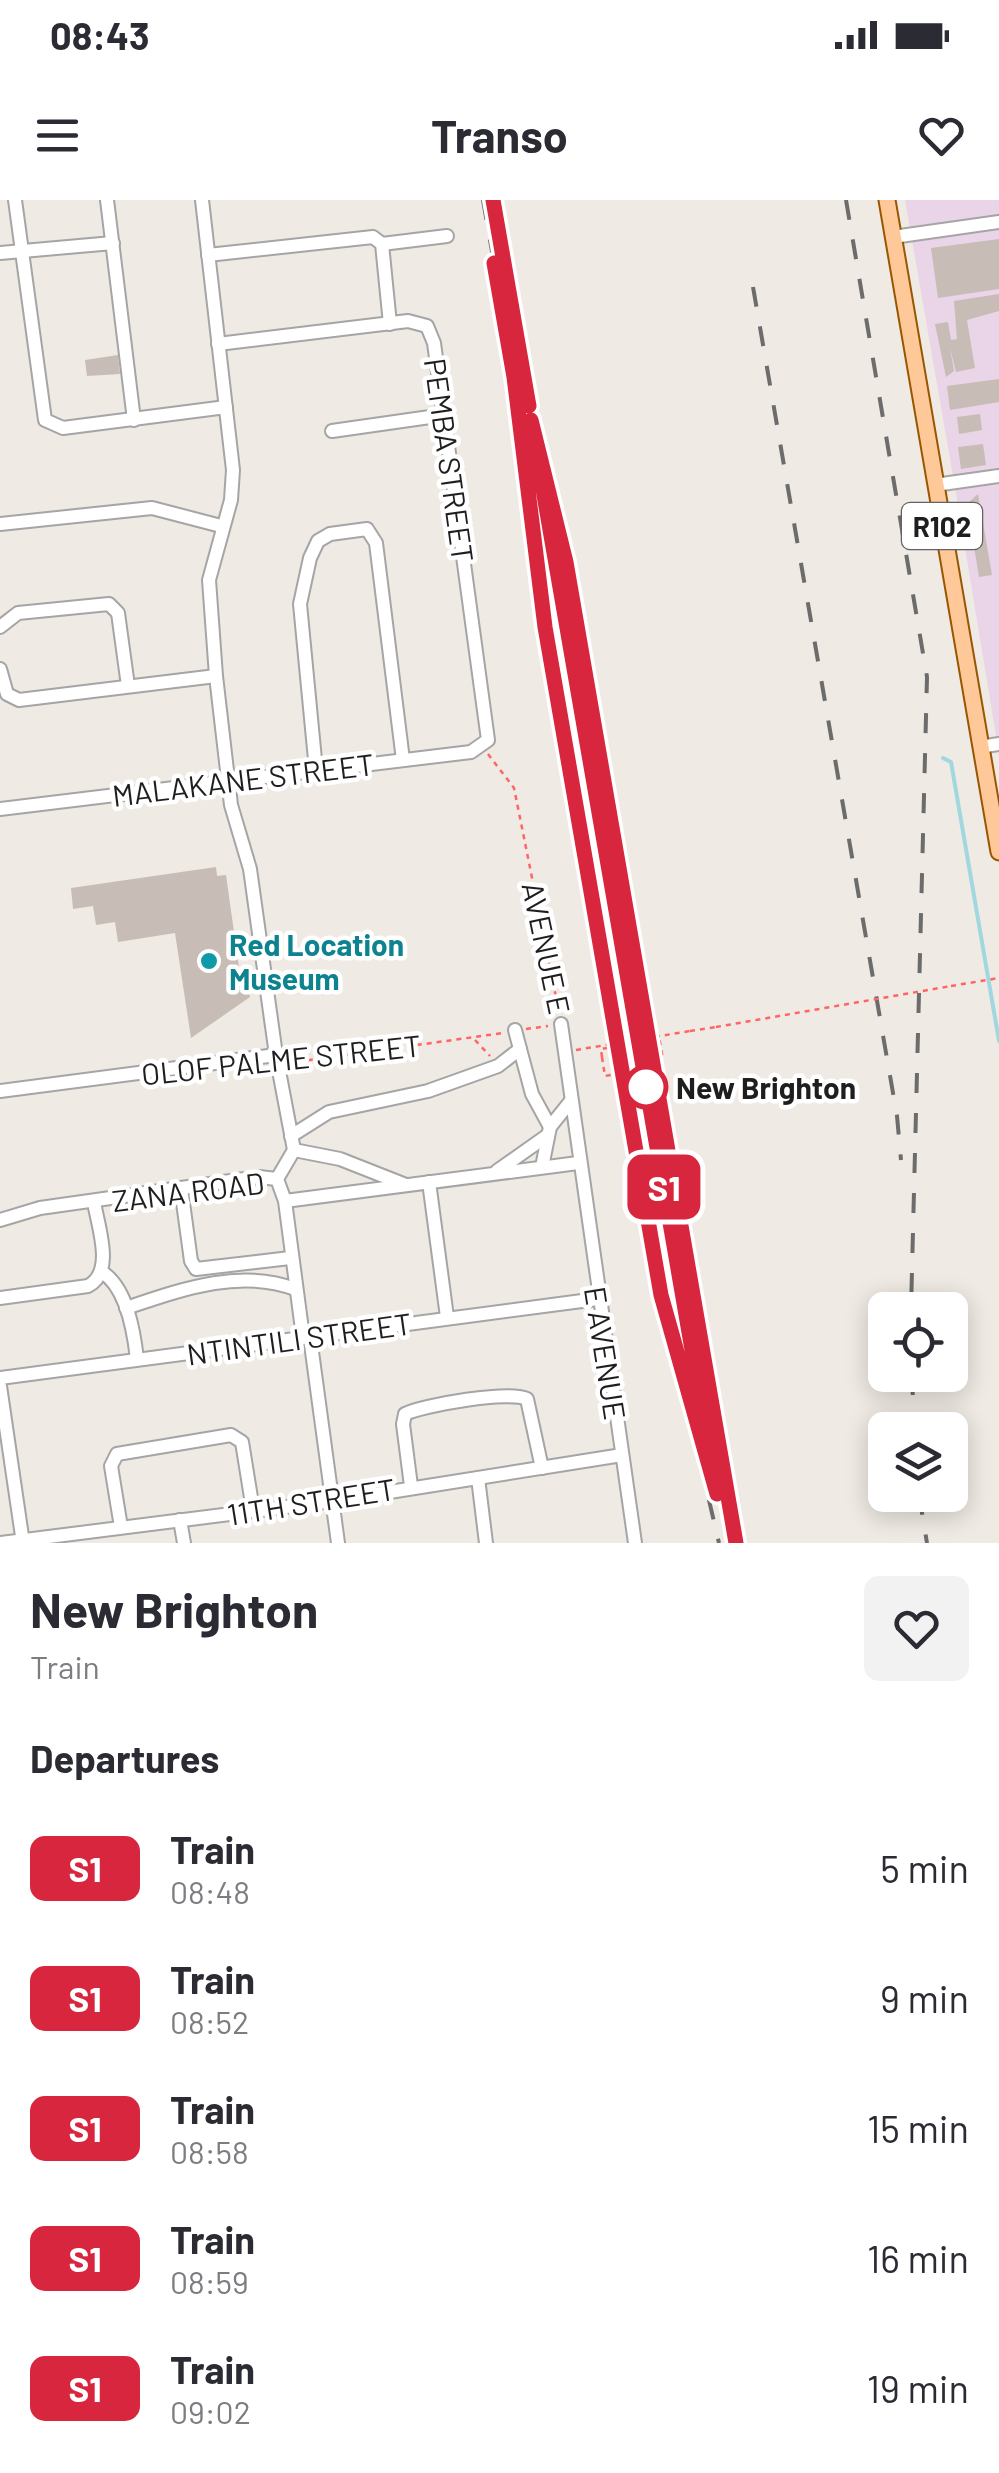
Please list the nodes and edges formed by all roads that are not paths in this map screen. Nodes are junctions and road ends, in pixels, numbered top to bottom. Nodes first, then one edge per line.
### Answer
1 (15, 200) edge
2 (107, 200) edge
3 (202, 200) edge
4 (887, 200) edge
5 (999, 222) edge
6 (447, 236) dead end
7 (893, 237) junction
8 (113, 242) junction
9 (382, 244) junction
10 (21, 251) junction
11 (0, 254) edge
12 (208, 255) junction
13 (390, 324) junction
14 (218, 344) junction
15 (226, 407) junction
16 (444, 416) junction
17 (134, 420) junction
18 (332, 430) dead end
19 (999, 476) edge
20 (935, 486) junction
21 (0, 524) edge
22 (221, 526) junction
23 (0, 627) edge
24 (0, 669) edge
25 (216, 676) junction
26 (128, 686) junction
27 (999, 744) edge
28 (482, 747) joint
29 (980, 747) junction
30 (402, 760) junction
31 (316, 770) junction
32 (228, 780) junction
33 (0, 808) edge
34 (999, 852) edge
35 (561, 1024) road end
36 (515, 1030) road end
37 (520, 1049) junction
38 (276, 1055) junction
39 (0, 1091) edge
40 (570, 1102) junction
41 (549, 1131) junction
42 (293, 1143) junction
43 (578, 1162) junction
44 (542, 1167) junction
45 (495, 1173) junction
46 (277, 1179) junction
47 (430, 1182) junction
48 (406, 1186) junction
49 (181, 1188) junction
50 (285, 1201) junction
51 (94, 1202) junction
52 (0, 1220) edge
53 (290, 1258) junction
54 (274, 1260) junction
55 (102, 1272) junction
56 (265, 1280) junction
57 (295, 1289) junction
58 (0, 1298) edge
59 (597, 1299) junction
60 (126, 1308) junction
61 (447, 1317) junction
62 (306, 1337) junction
63 (138, 1360) junction
64 (0, 1378) edge
65 (0, 1386) edge
66 (622, 1456) junction
67 (542, 1468) junction
68 (478, 1478) junction
69 (411, 1486) junction
70 (332, 1500) junction
71 (253, 1510) junction
72 (180, 1520) junction
73 (121, 1527) junction
74 (23, 1542) edge
75 (0, 1543) edge
76 (184, 1543) edge
77 (338, 1543) edge
78 (486, 1543) edge
79 (634, 1543) edge

1 - 10 street
2 - 8 street
3 - 12 street
4 - 7 main road, R102
5 - 7 street
6 - 9 street
7 - 20 main road, R102
8 - 10 street
8 - 17 street
9 - 12 street
9 - 13 street
10 - 11 street
10 - 17 street
12 - 14 street
13 - 14 street, PEMBA STREET
13 - 16 street, PEMBA STREET
14 - 15 street
15 - 17 street
15 - 22 street
16 - 18 street
16 - 28 street, PEMBA STREET
19 - 20 street
20 - 29 main road, R102
21 - 22 street
22 - 25 street
23 - 26 street
24 - 26 street
25 - 26 street
25 - 32 street
27 - 29 street
28 - 30 street, MALAKANE STREET
29 - 34 main road, R102
30 - 31 street, MALAKANE STREET
30 - 31 street
31 - 32 street, MALAKANE STREET
32 - 33 street, MALAKANE STREET
32 - 38 street
35 - 40 street, AVENUE E
36 - 37 street
37 - 41 street
37 - 42 street
38 - 39 street, OLOF PALME STREET
38 - 42 street
40 - 41 street
40 - 43 street, AVENUE E
41 - 44 street
41 - 45 street
42 - 46 street
42 - 48 street
43 - 44 street
43 - 59 street, E AVENUE
44 - 45 street
45 - 47 street
46 - 49 street, ZANA ROAD
46 - 50 street, ZANA ROAD
47 - 48 street
47 - 61 street
48 - 50 street
49 - 51 street, ZANA ROAD
49 - 54 street
50 - 53 street, ZANA ROAD
51 - 52 street, ZANA ROAD
51 - 55 street
53 - 54 street
53 - 57 street, ZANA ROAD
54 - 56 street
55 - 58 street
55 - 60 street
56 - 57 street
56 - 60 street
57 - 62 street, ZANA ROAD
59 - 61 street, NTINTILI STREET
59 - 66 street, E AVENUE
60 - 63 street
61 - 62 street, NTINTILI STREET
62 - 63 street, NTINTILI STREET
62 - 70 street, ZANA ROAD
63 - 64 street, NTINTILI STREET
65 - 74 street
66 - 67 street, 11TH STREET
66 - 79 street, E AVENUE
67 - 68 street, 11TH STREET
67 - 69 street
68 - 69 street, 11TH STREET
68 - 78 street
69 - 70 street, 11TH STREET
70 - 71 street, 11TH STREET
70 - 77 street, ZANA ROAD
71 - 72 street, 11TH STREET
71 - 73 street
72 - 73 street, 11TH STREET
72 - 76 street
73 - 74 street, 11TH STREET
74 - 75 street, 11TH STREET

